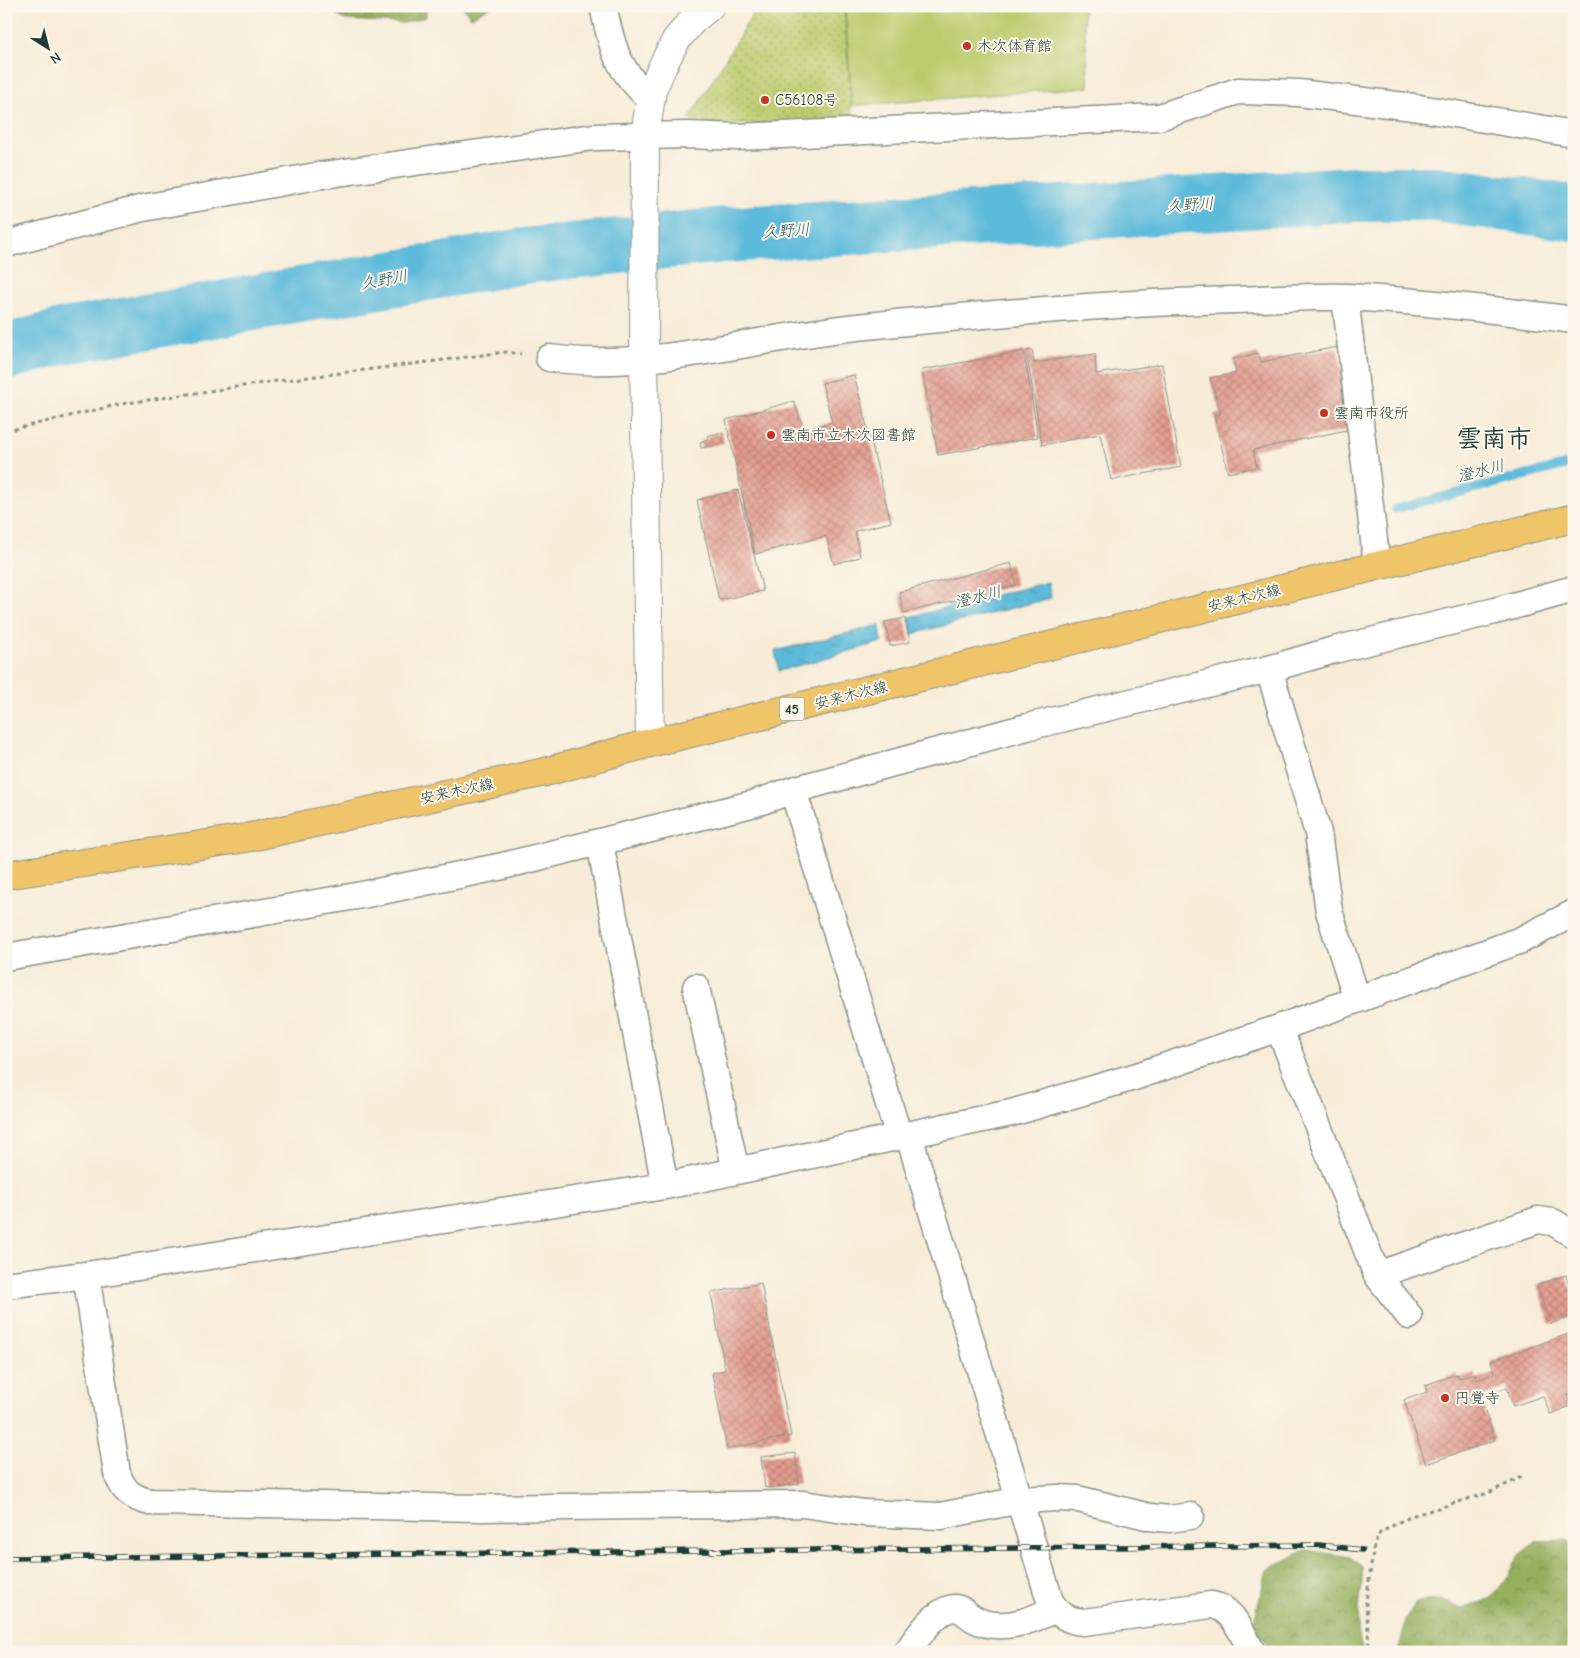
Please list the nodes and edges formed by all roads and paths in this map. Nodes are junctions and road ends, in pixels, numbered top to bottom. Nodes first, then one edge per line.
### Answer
1 (603, 6) edge
2 (710, 6) edge
3 (650, 100) junction
4 (1574, 134) edge
5 (644, 144) junction
6 (6, 244) edge
7 (1345, 297) junction
8 (1574, 320) edge
9 (645, 349) junction
10 (550, 358) joint
11 (6, 431) edge
12 (1574, 518) edge
13 (1377, 565) junction
14 (1574, 589) edge
15 (1269, 669) junction
16 (650, 743) junction
17 (793, 790) junction
18 (600, 842) junction
19 (6, 875) edge
20 (1574, 913) edge
21 (6, 957) edge
22 (696, 987) dead end
23 (1357, 999) junction
24 (1279, 1028) junction
25 (904, 1137) junction
26 (736, 1171) junction
27 (665, 1186) junction
28 (1574, 1235) edge
29 (86, 1275) junction
30 (1377, 1275) junction
31 (6, 1285) edge
32 (1409, 1316) dead end
33 (1524, 1476) dead end
34 (1020, 1500) junction
35 (1190, 1516) dead end
36 (1055, 1609) junction
37 (907, 1652) edge
38 (1252, 1652) edge
39 (1374, 1652) edge

1 - 3 street
2 - 3 street
3 - 5 street
4 - 5 street
5 - 6 street
5 - 9 street
7 - 8 street
7 - 9 street
7 - 13 street
9 - 10 street
9 - 16 street
10 - 11 path
12 - 13 main road, 安来木次線 / 45
13 - 16 main road, 安来木次線 / 45
14 - 15 street
15 - 17 street
15 - 23 street
16 - 19 main road, 安来木次線 / 45
17 - 18 street
17 - 25 street
18 - 21 street
18 - 27 street
20 - 23 street
22 - 26 street
23 - 24 street
24 - 25 street
24 - 30 street
25 - 26 street
25 - 34 street
26 - 27 street
27 - 29 street
28 - 30 street
29 - 31 street
29 - 34 street
30 - 32 street
33 - 39 path
34 - 35 street
34 - 36 street
36 - 37 street
36 - 38 street

